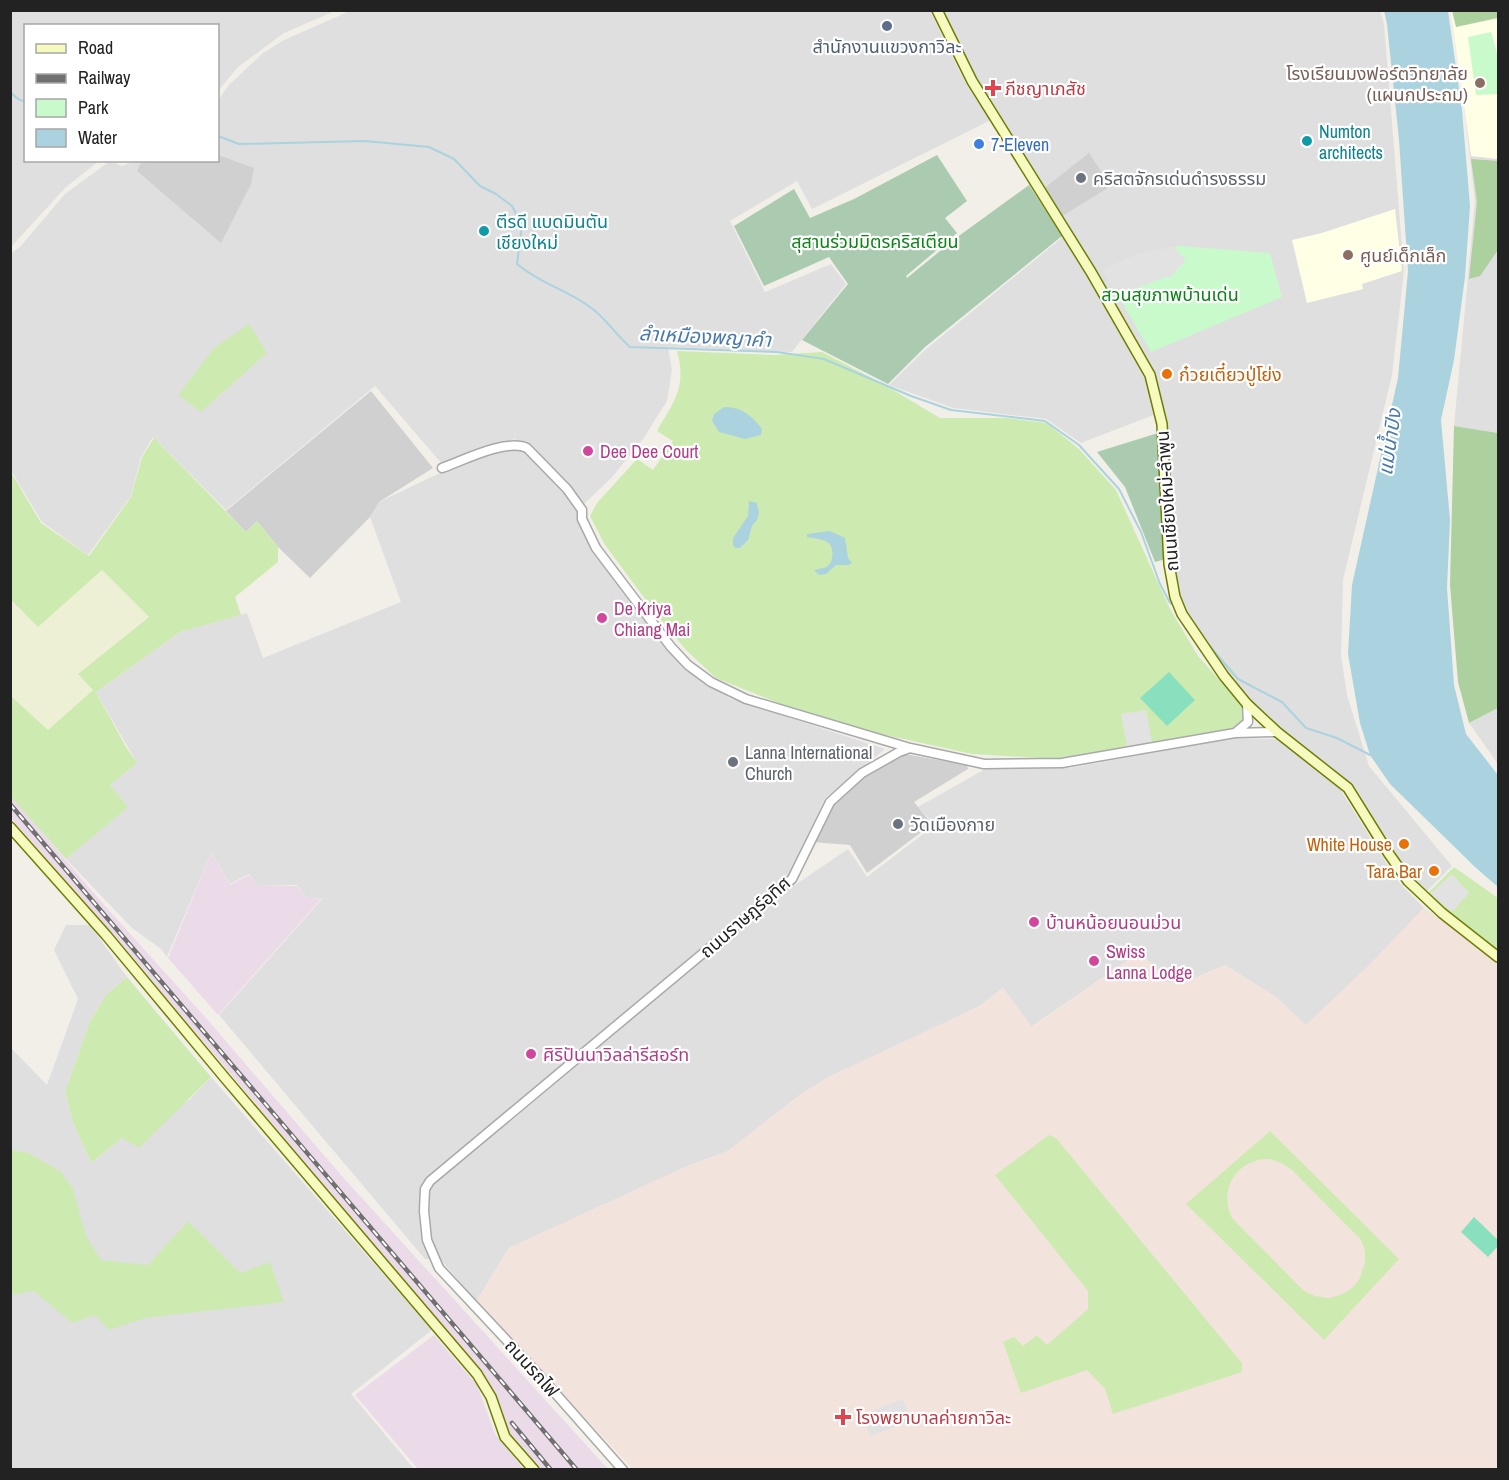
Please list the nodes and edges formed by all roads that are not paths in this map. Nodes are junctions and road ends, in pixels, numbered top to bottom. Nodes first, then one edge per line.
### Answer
1 (937, 10) edge
2 (442, 468) dead end
3 (1247, 704) junction
4 (1277, 732) junction
5 (1235, 733) junction
6 (910, 748) junction
7 (10, 827) edge
8 (1498, 957) edge
9 (439, 1268) joint
10 (534, 1470) edge
11 (623, 1470) edge

1 - 3 main road, ถนนเชียงใหม่-ลำพูน
2 - 6 street
3 - 4 main road, ถนนเชียงใหม่-ลำพูน
3 - 5 street
4 - 5 street
4 - 8 main road, ถนนเชียงใหม่-ลำพูน
5 - 6 street
6 - 9 street, ถนนราษฎร์อุทิศ
7 - 10 main road
9 - 11 street, ถนนรถไฟ

